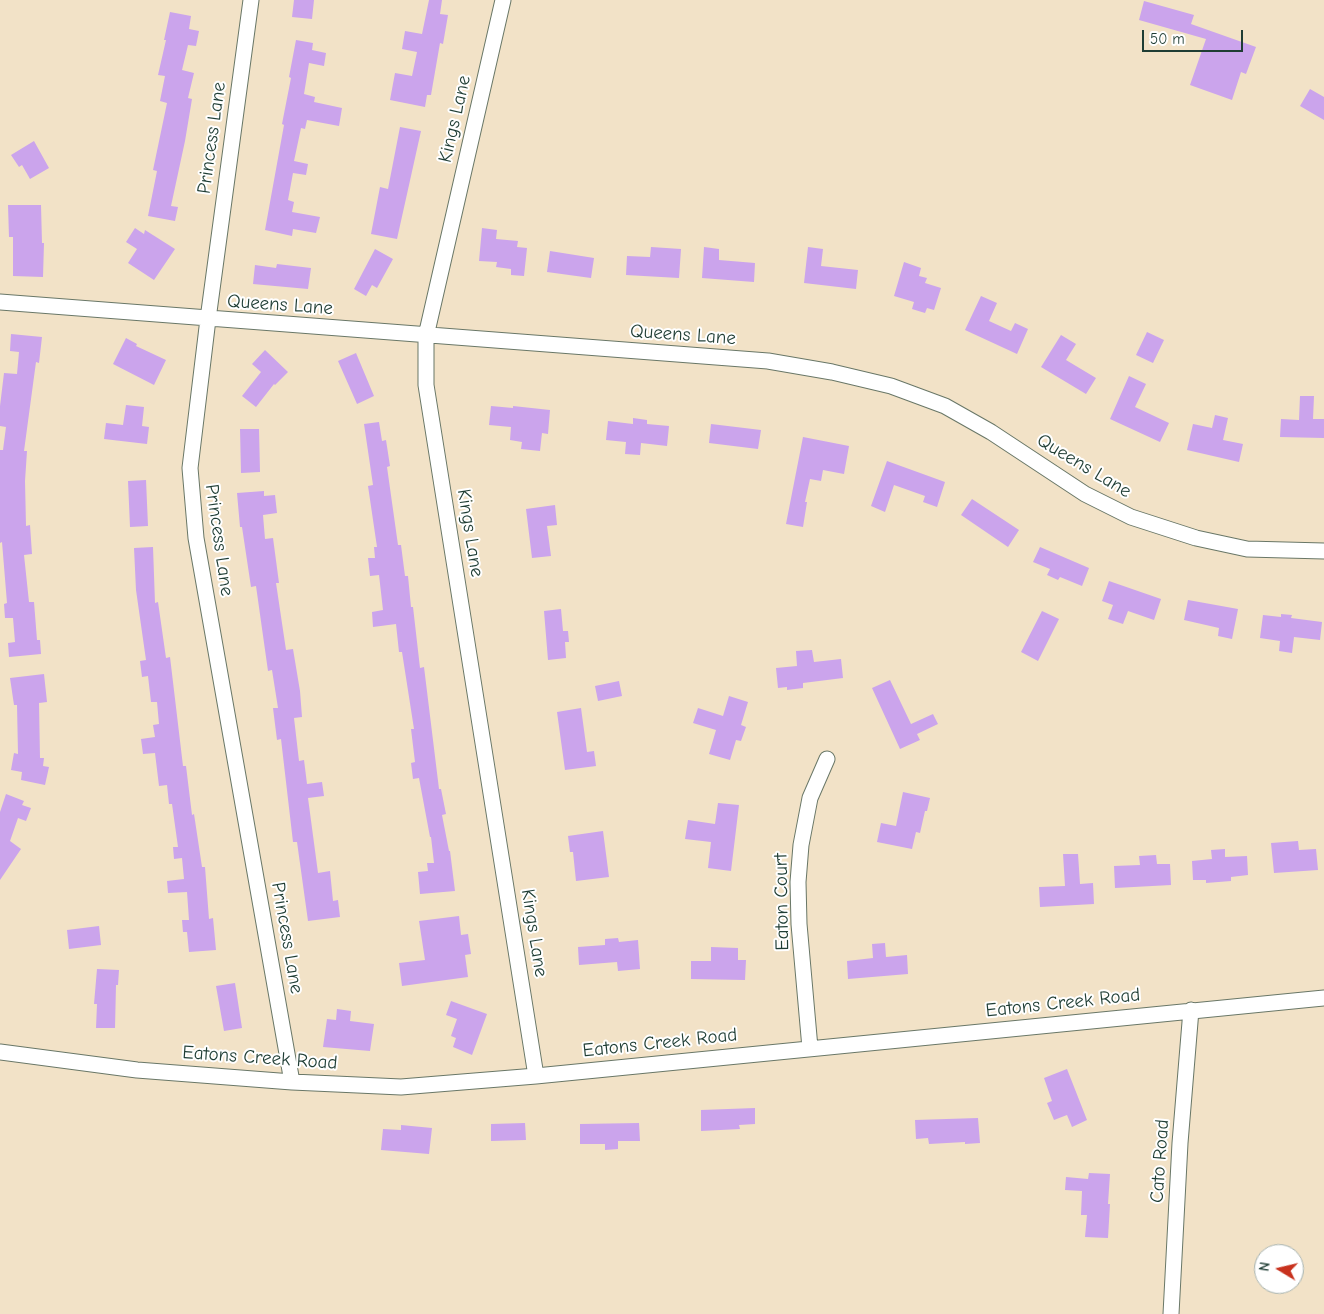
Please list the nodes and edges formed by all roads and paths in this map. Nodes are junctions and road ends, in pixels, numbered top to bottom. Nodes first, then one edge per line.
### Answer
1 (251, 0) edge
2 (502, 0) edge
3 (0, 302) edge
4 (208, 319) junction
5 (426, 336) junction
6 (1324, 551) edge
7 (826, 759) dead end
8 (1324, 998) edge
9 (1191, 1010) junction
10 (810, 1048) junction
11 (0, 1052) edge
12 (536, 1076) junction
13 (292, 1082) junction
14 (1171, 1314) edge

1 - 4 street, Princess Lane
2 - 5 street, Kings Lane
3 - 4 street, Queens Lane
4 - 5 street, Queens Lane
4 - 13 street, Princess Lane
5 - 6 street, Queens Lane
5 - 12 street, Kings Lane
7 - 10 street, Eaton Court
8 - 9 street, Eatons Creek Road
9 - 10 street, Eatons Creek Road
9 - 14 street, Cato Road
10 - 12 street, Eatons Creek Road
11 - 13 street, Eatons Creek Road
12 - 13 street, Eatons Creek Road

